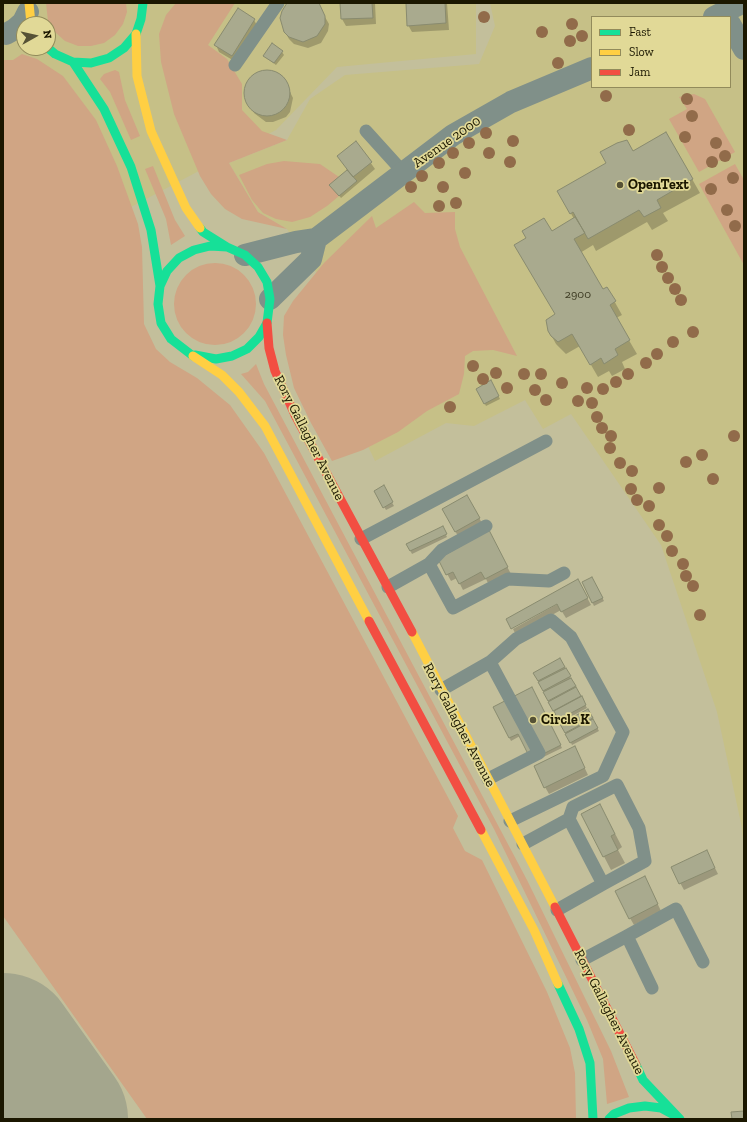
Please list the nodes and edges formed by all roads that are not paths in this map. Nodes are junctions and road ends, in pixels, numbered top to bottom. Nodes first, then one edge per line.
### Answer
1 (143, 3) edge
2 (278, 3) edge
3 (29, 13) edge
4 (731, 23) edge
5 (11, 34) edge
6 (136, 34) junction
7 (744, 49) edge
8 (56, 54) edge
9 (73, 62) junction
10 (235, 65) dead end
11 (591, 68) edge
12 (366, 132) dead end
13 (404, 173) junction
14 (316, 239) junction
15 (236, 251) junction
16 (160, 286) junction
17 (270, 299) junction
18 (267, 323) junction
19 (185, 351) junction
20 (546, 441) dead end
21 (486, 526) dead end
22 (361, 539) junction
23 (429, 564) junction
24 (564, 573) dead end
25 (388, 587) junction
26 (490, 662) junction
27 (441, 690) junction
28 (488, 779) junction
29 (569, 819) junction
30 (510, 821) junction
31 (523, 844) junction
32 (603, 884) junction
33 (557, 910) junction
34 (627, 936) junction
35 (582, 960) junction
36 (703, 962) dead end
37 (652, 988) dead end
38 (678, 1117) edge
39 (593, 1119) edge
40 (608, 1119) edge

1 - 6 street, Rory Gallagher Avenue
2 - 10 lane
3 - 5 street
4 - 7 street
6 - 9 street, Rory Gallagher Avenue
6 - 15 street, Rory Gallagher Avenue
8 - 9 street, Rory Gallagher Avenue
9 - 16 street, Rory Gallagher Avenue
11 - 13 street, Avenue 2000
12 - 13 lane
13 - 14 street, Avenue 2000
14 - 15 street
14 - 17 street
15 - 16 street, Rory Gallagher Avenue
15 - 17 street, Rory Gallagher Avenue
16 - 19 street, Rory Gallagher Avenue
17 - 18 street, Rory Gallagher Avenue
18 - 19 street, Rory Gallagher Avenue
18 - 22 street, Rory Gallagher Avenue
19 - 39 street, Rory Gallagher Avenue
20 - 22 lane
21 - 23 lane
22 - 25 street, Rory Gallagher Avenue
23 - 24 lane
23 - 25 lane
25 - 27 street, Rory Gallagher Avenue
26 - 27 lane
26 - 28 lane
26 - 30 lane
27 - 28 street, Rory Gallagher Avenue
28 - 30 street, Rory Gallagher Avenue
29 - 31 lane
29 - 32 lane
29 - 32 lane
30 - 31 street, Rory Gallagher Avenue
31 - 33 street, Rory Gallagher Avenue
32 - 33 lane
33 - 35 street, Rory Gallagher Avenue
34 - 35 lane
34 - 36 lane
34 - 37 lane
35 - 38 street, Rory Gallagher Avenue
38 - 40 street, Rory Gallagher Avenue

